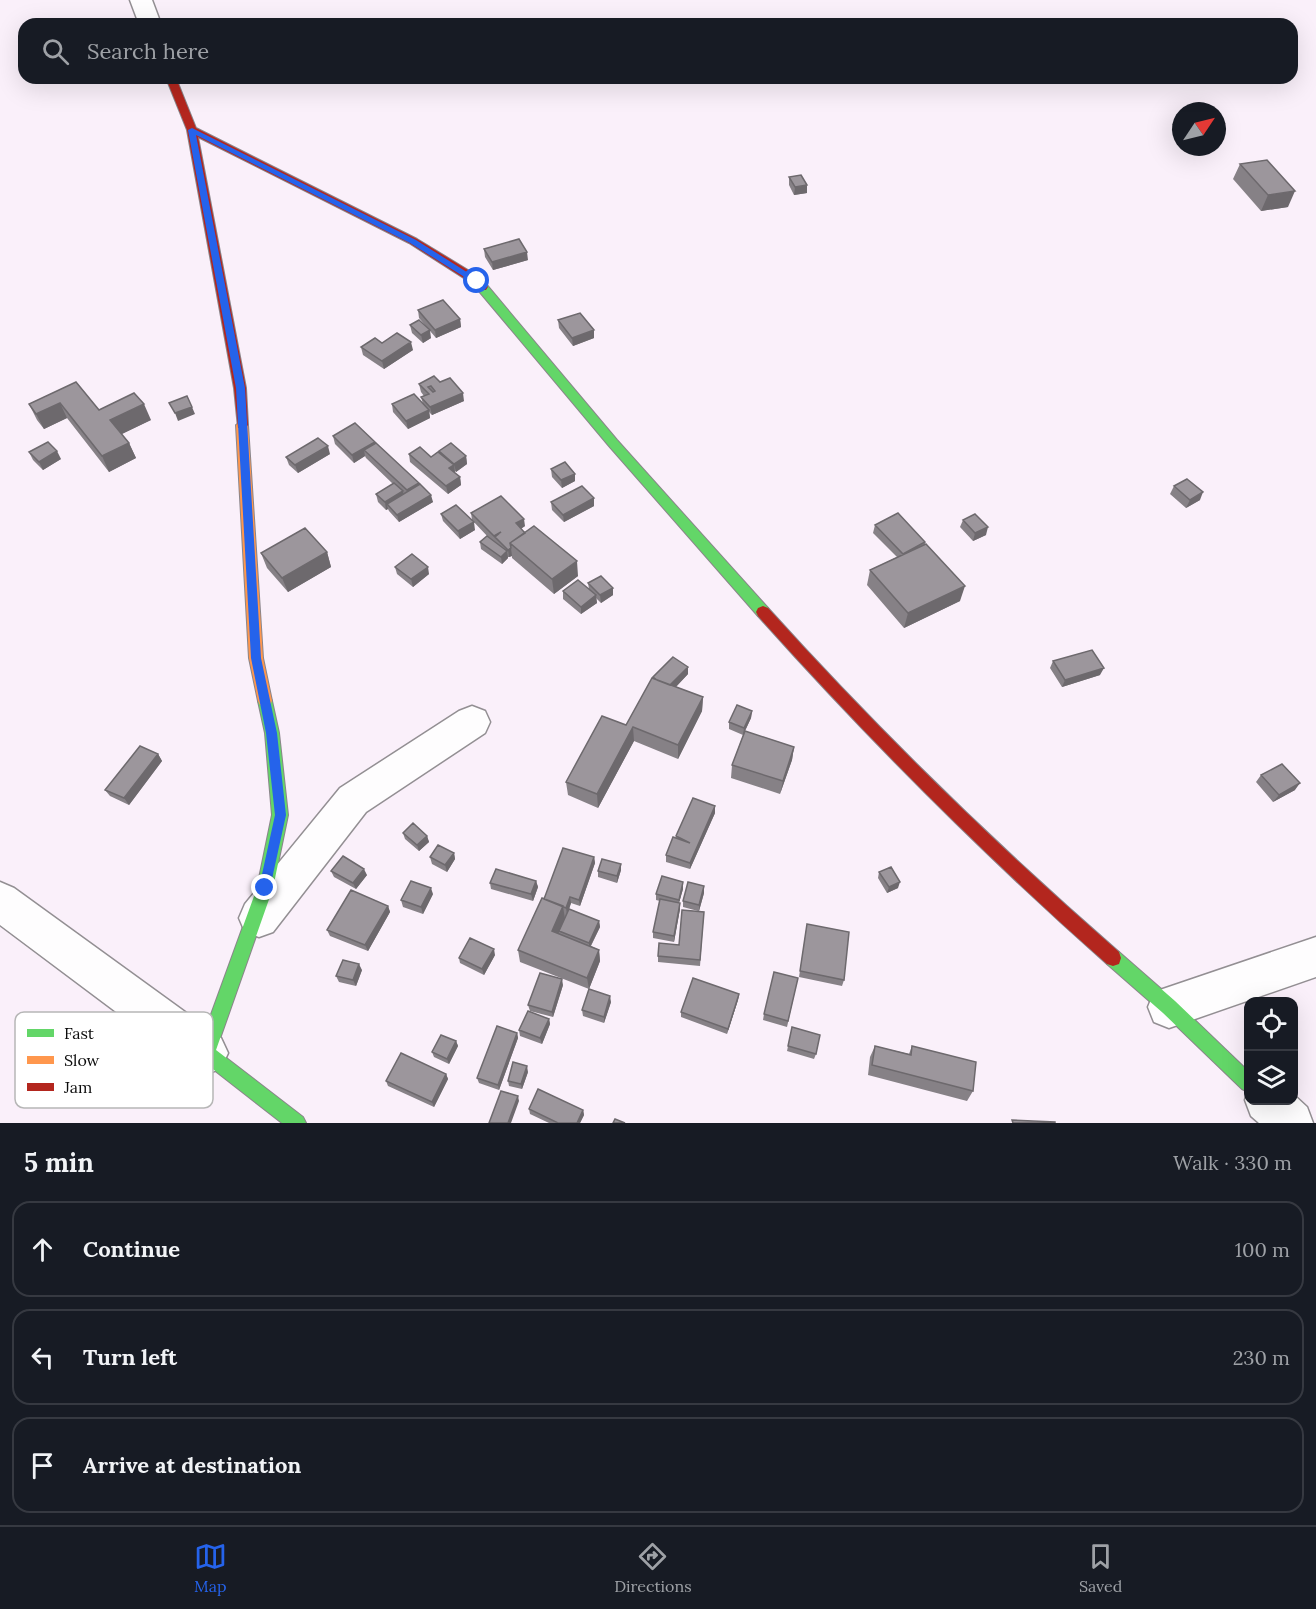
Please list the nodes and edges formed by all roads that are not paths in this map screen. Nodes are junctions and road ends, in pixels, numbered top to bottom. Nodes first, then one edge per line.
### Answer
1 (141, 0) edge
2 (148, 18) edge
3 (173, 84) edge
4 (192, 130) junction
5 (472, 722) dead end
6 (0, 901) edge
7 (252, 926) junction
8 (1316, 957) edge
9 (1169, 1007) junction
10 (150, 1012) edge
11 (213, 1034) edge
12 (213, 1058) edge
13 (1244, 1079) edge
14 (1271, 1105) edge
15 (297, 1123) edge
16 (1291, 1123) edge

1 - 2 street
3 - 4 street
4 - 7 street
4 - 9 street
5 - 7 street
6 - 10 street
7 - 11 street
8 - 9 street
9 - 13 street
12 - 15 street
14 - 16 street

